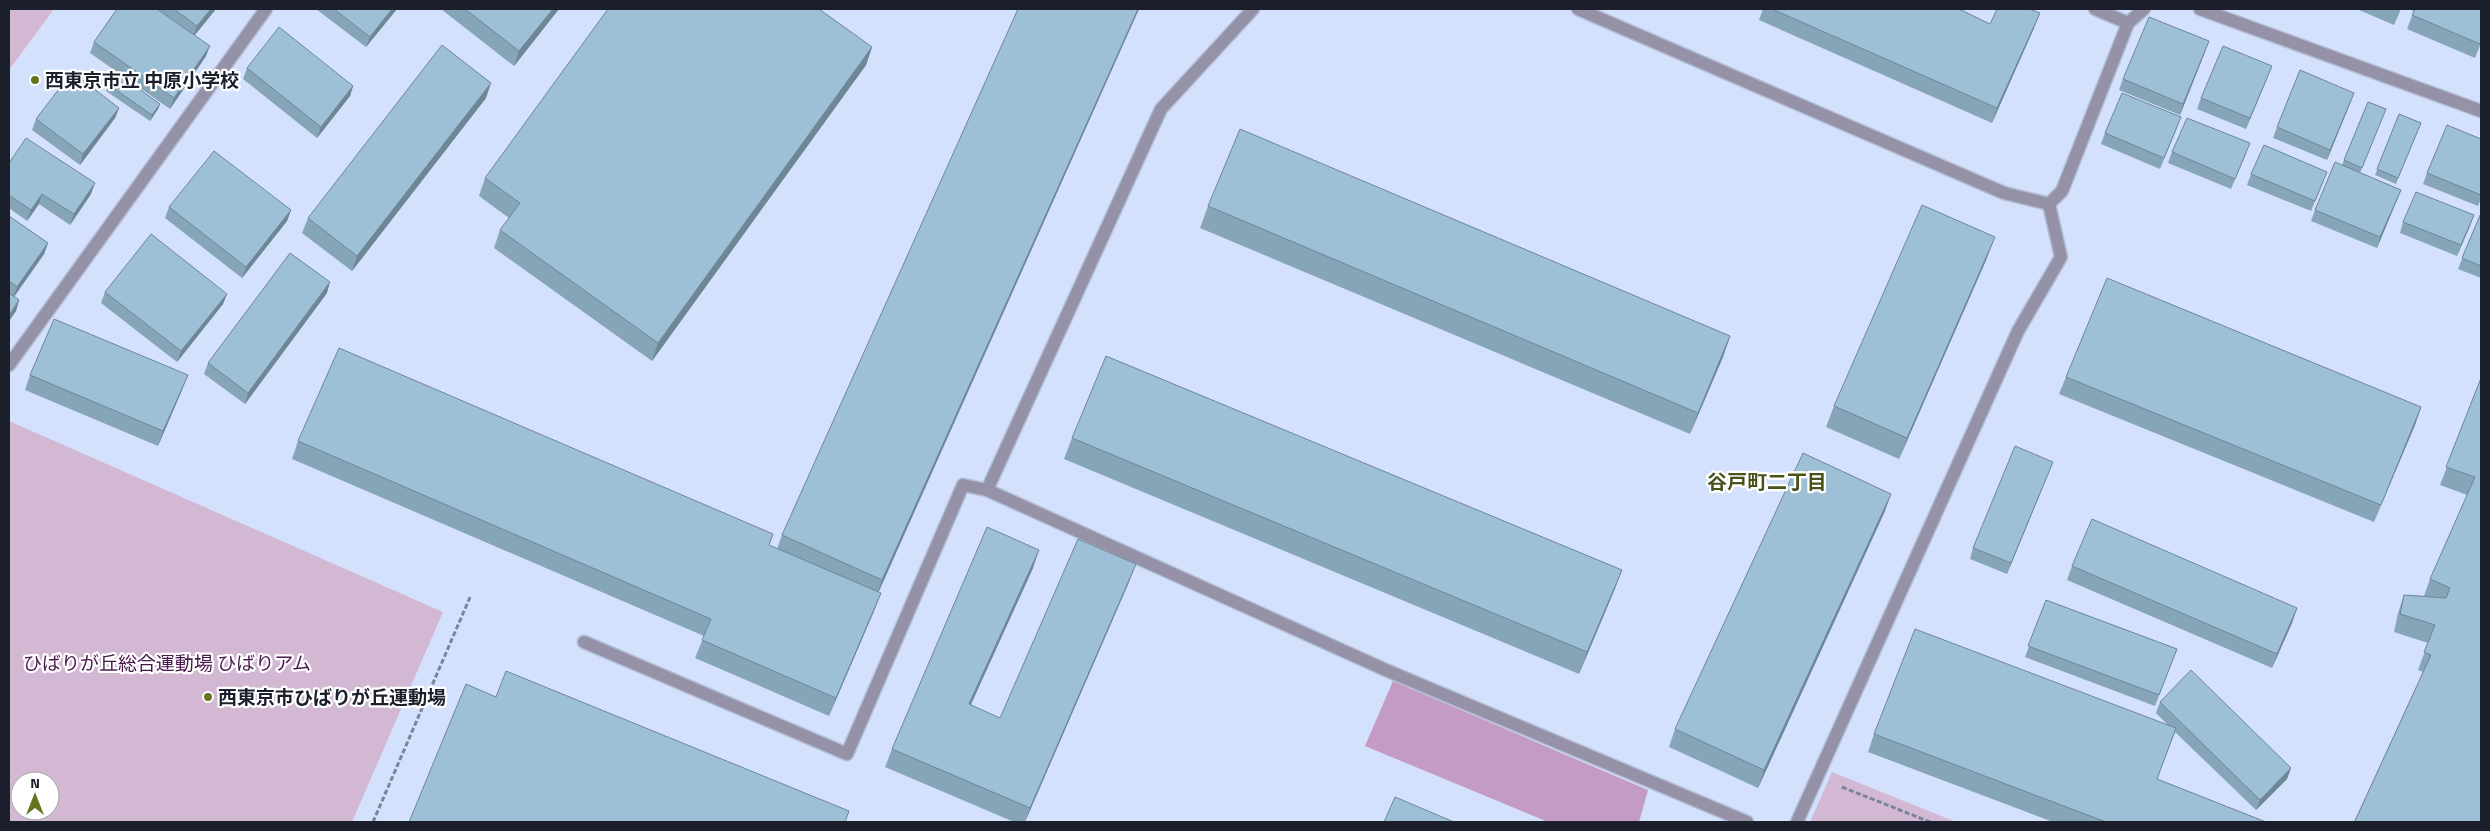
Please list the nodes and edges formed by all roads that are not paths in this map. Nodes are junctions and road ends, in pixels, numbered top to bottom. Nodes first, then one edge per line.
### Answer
1 (266, 9) edge
2 (1253, 9) edge
3 (1578, 9) edge
4 (2095, 9) edge
5 (2144, 9) edge
6 (2200, 9) edge
7 (2128, 23) junction
8 (2481, 111) edge
9 (2049, 204) junction
10 (9, 365) edge
11 (987, 490) junction
12 (584, 642) dead end
13 (1747, 822) edge
14 (1797, 822) edge

1 - 10 street
2 - 11 street
3 - 9 street
4 - 7 street
5 - 7 street
6 - 8 street
7 - 9 street
9 - 14 street
11 - 12 street
11 - 13 street

